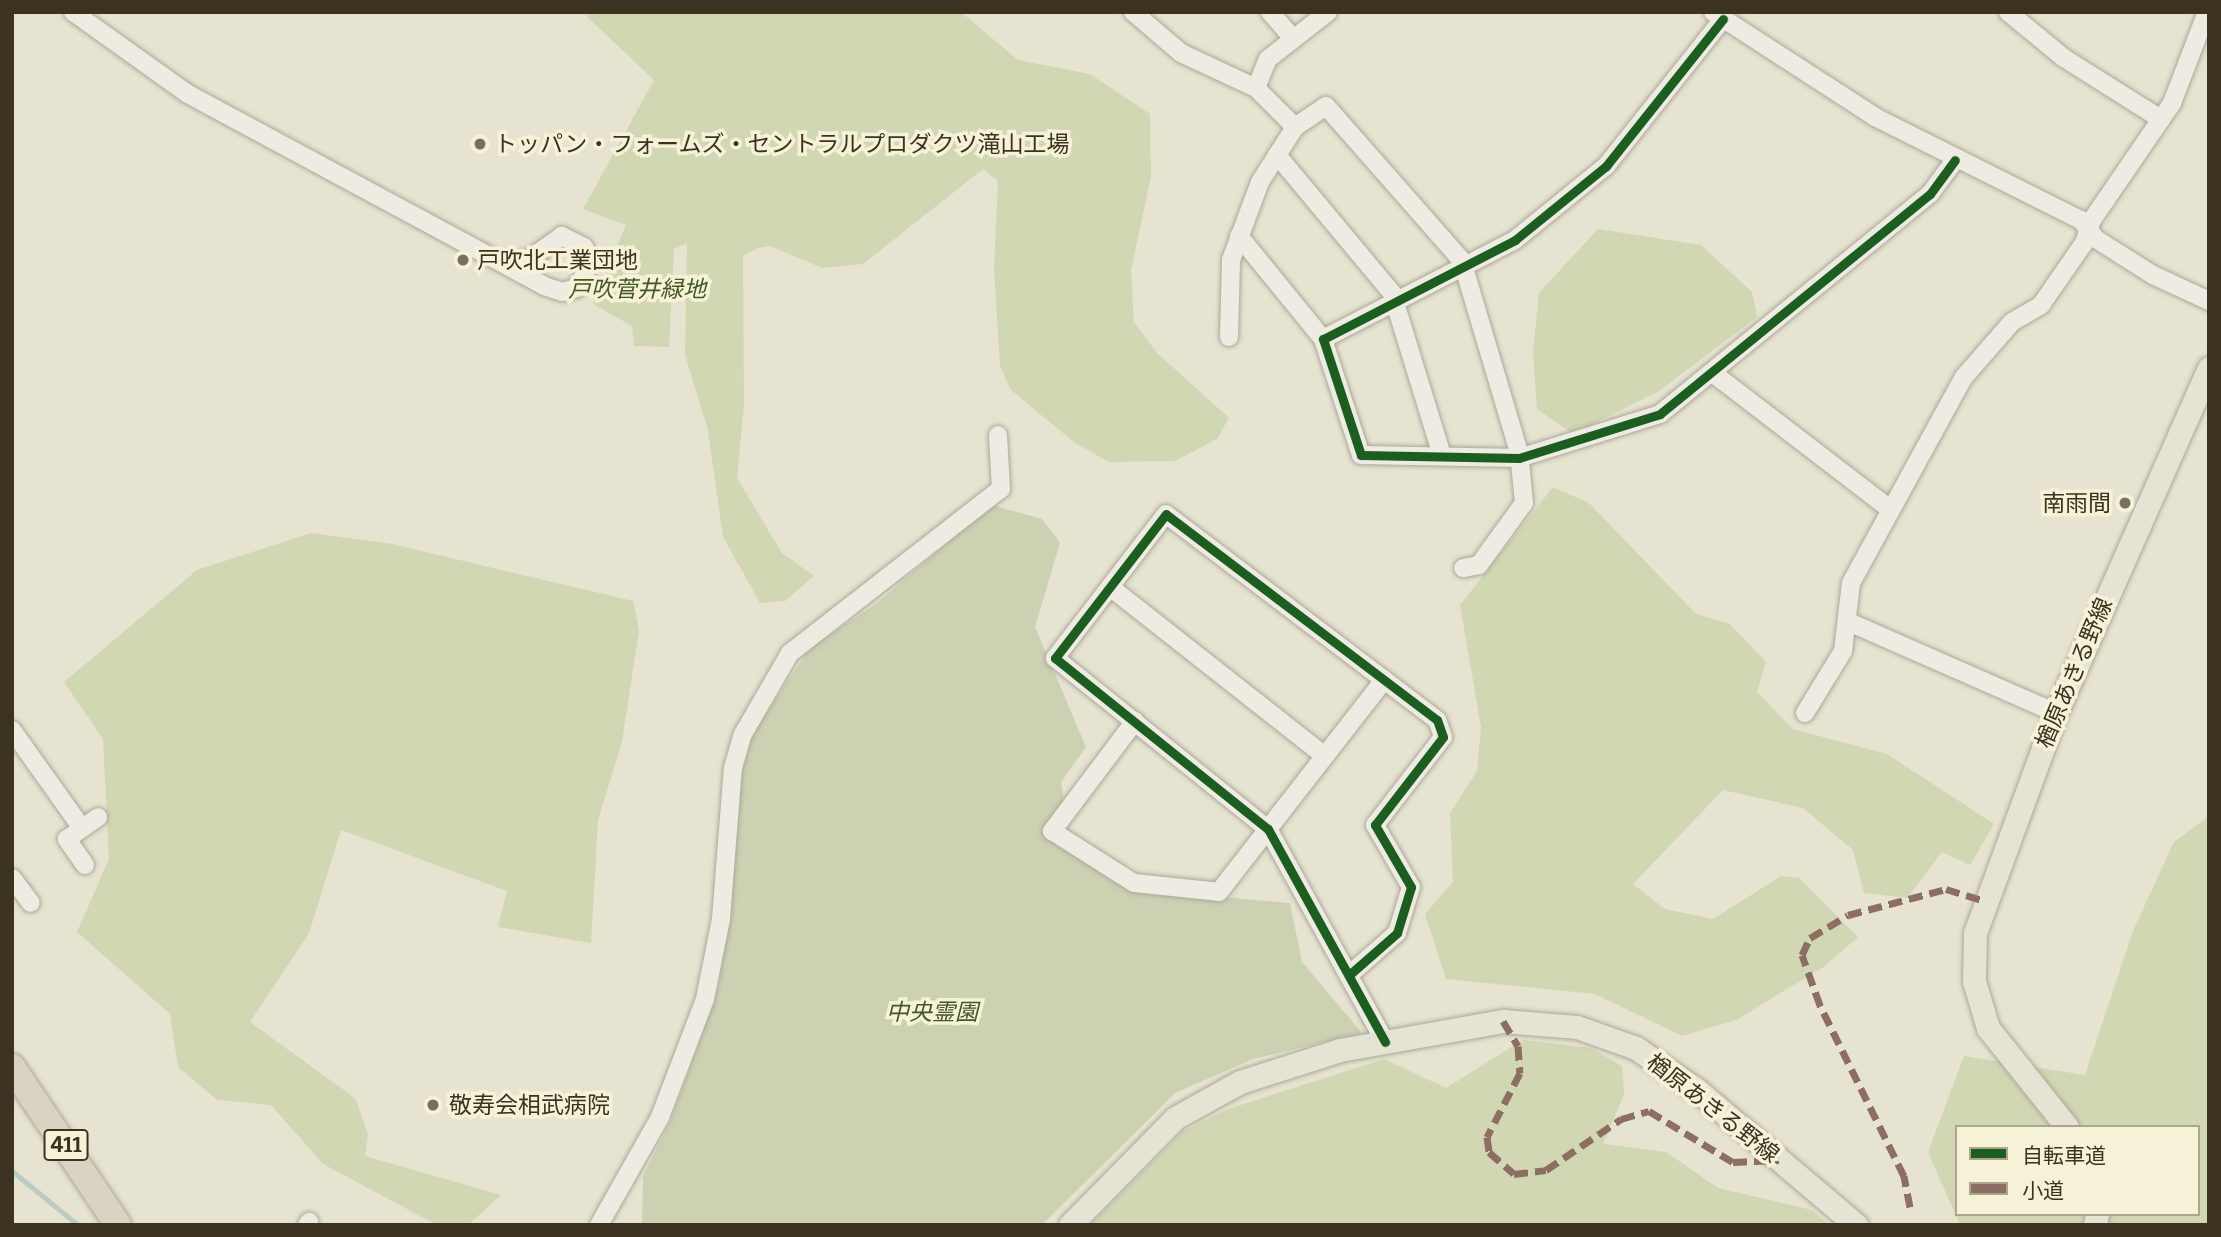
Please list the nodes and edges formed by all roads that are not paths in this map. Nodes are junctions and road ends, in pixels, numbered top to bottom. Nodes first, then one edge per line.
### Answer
1 (73, 12) edge
2 (1133, 12) edge
3 (1270, 12) edge
4 (1328, 12) edge
5 (2008, 12) edge
6 (2207, 12) edge
7 (1718, 16) edge
8 (1292, 37) junction
9 (1256, 88) junction
10 (2161, 119) junction
11 (1295, 127) junction
12 (1276, 155) junction
13 (1955, 160) junction
14 (2089, 231) junction
15 (1239, 236) junction
16 (502, 260) junction
17 (1464, 267) junction
18 (2209, 301) edge
19 (1395, 302) junction
20 (1229, 337) dead end
21 (1323, 339) junction
22 (2209, 368) edge
23 (1714, 374) junction
24 (998, 435) dead end
25 (1442, 456) junction
26 (1519, 457) junction
27 (1891, 510) junction
28 (1463, 568) dead end
29 (1110, 587) junction
30 (1851, 623) junction
31 (1384, 680) junction
32 (1805, 713) dead end
33 (2056, 713) junction
34 (1135, 721) junction
35 (12, 730) edge
36 (1325, 756) junction
37 (98, 817) dead end
38 (82, 828) junction
39 (1268, 829) junction
40 (85, 865) dead end
41 (12, 878) edge
42 (31, 903) dead end
43 (1349, 975) junction
44 (1385, 1042) junction
45 (12, 1067) edge
46 (2065, 1125) edge
47 (118, 1225) edge
48 (599, 1225) edge
49 (1070, 1225) edge
50 (1856, 1225) edge

1 - 16 street
2 - 9 street
3 - 8 street
4 - 8 street
5 - 10 street
6 - 10 street
7 - 13 street
7 - 17 street
8 - 9 street
9 - 11 street
10 - 14 street
11 - 12 street
11 - 17 street
12 - 15 street
12 - 19 street
13 - 14 street
13 - 23 street
14 - 18 street
14 - 27 street
15 - 20 street
15 - 21 street
16 - 16 street
17 - 19 street
17 - 26 street
19 - 21 street
19 - 25 street
21 - 25 street
22 - 33 main road, 楢原あきる野線
23 - 26 street
23 - 27 street
24 - 48 street
25 - 26 street
26 - 28 street
27 - 30 street
29 - 31 street
29 - 34 street
29 - 36 street
30 - 32 street
30 - 33 street
31 - 36 street
31 - 43 street
33 - 46 main road, 楢原あきる野線
34 - 39 street
34 - 39 street
35 - 38 street
36 - 39 street
37 - 38 street
38 - 40 street
39 - 43 street
41 - 42 street
43 - 44 street
44 - 49 main road, 楢原あきる野線
44 - 50 main road, 楢原あきる野線
45 - 47 highway, 411

